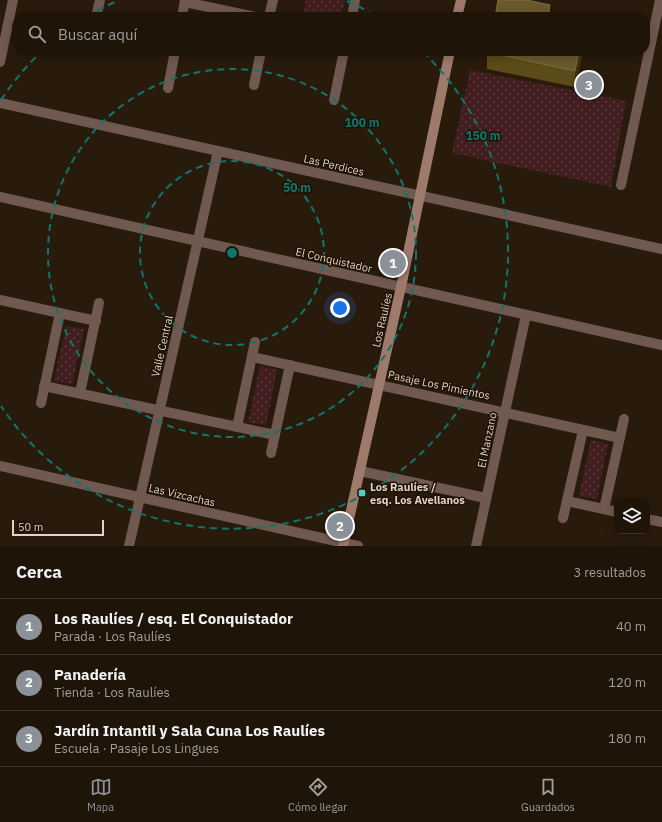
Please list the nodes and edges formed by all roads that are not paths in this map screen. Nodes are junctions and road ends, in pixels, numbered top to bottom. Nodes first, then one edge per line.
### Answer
1 (13, 0) edge
2 (100, 0) edge
3 (273, 0) edge
4 (355, 0) edge
5 (461, 0) edge
6 (660, 0) edge
7 (185, 1) edge
8 (97, 12) edge
9 (183, 12) edge
10 (234, 12) edge
11 (270, 12) edge
12 (353, 12) edge
13 (458, 12) edge
14 (658, 26) edge
15 (174, 56) edge
16 (260, 56) edge
17 (343, 56) edge
18 (449, 56) edge
19 (0, 62) edge
20 (254, 85) dead end
21 (168, 88) dead end
22 (334, 100) dead end
23 (0, 103) edge
24 (218, 151) junction
25 (621, 185) dead end
26 (420, 196) junction
27 (0, 197) edge
28 (198, 242) junction
29 (662, 249) edge
30 (401, 287) junction
31 (0, 300) edge
32 (99, 304) dead end
33 (60, 314) junction
34 (526, 315) junction
35 (96, 321) junction
36 (255, 342) dead end
37 (662, 345) edge
38 (252, 357) junction
39 (290, 365) junction
40 (379, 385) junction
41 (44, 386) junction
42 (80, 393) junction
43 (40, 403) dead end
44 (160, 410) junction
45 (505, 412) junction
46 (624, 419) dead end
47 (237, 427) junction
48 (583, 430) junction
49 (274, 435) junction
50 (620, 438) junction
51 (271, 453) dead end
52 (0, 466) edge
53 (360, 471) junction
54 (140, 498) junction
55 (486, 498) junction
56 (567, 501) junction
57 (604, 509) junction
58 (614, 511) edge
59 (563, 518) dead end
60 (650, 520) edge
61 (662, 522) edge
62 (343, 544) edge
63 (129, 546) edge
64 (358, 546) edge
65 (476, 546) edge

1 - 19 street
2 - 8 street
3 - 11 street
4 - 12 street
5 - 13 street
6 - 14 street
7 - 9 street
7 - 10 street
14 - 25 street
15 - 21 street
16 - 20 street
17 - 22 street
18 - 26 street, Los Raulíes
23 - 24 street, Las Perdices
24 - 26 street, Las Perdices
24 - 28 street, Valle Central
26 - 29 street, Las Perdices
26 - 30 street, Los Raulíes
27 - 28 street, El Conquistador
28 - 30 street, El Conquistador
28 - 44 street, Valle Central
30 - 34 street, El Conquistador
30 - 40 street, Los Raulíes
31 - 33 street
32 - 35 street
33 - 35 street
33 - 41 street
34 - 37 street, El Conquistador
34 - 45 street, El Manzano
35 - 42 street
36 - 38 street
38 - 39 street, Pasaje Los Pimientos
38 - 47 street
39 - 40 street, Pasaje Los Pimientos
39 - 49 street
40 - 45 street, Pasaje Los Pimientos
40 - 53 street, Los Raulíes
41 - 42 street
41 - 43 street
42 - 44 street
44 - 47 street
44 - 54 street, Valle Central
45 - 48 street, Pasaje Los Pimientos
45 - 55 street, El Manzano
46 - 50 street
47 - 49 street
48 - 50 street, Pasaje Los Pimientos
48 - 56 street
49 - 51 street
50 - 57 street
52 - 54 street, Las Vizcachas
53 - 55 street
53 - 62 street, Los Raulíes
54 - 62 street, Las Vizcachas
54 - 63 street, Valle Central
55 - 65 street, El Manzano
56 - 57 street
56 - 59 street
57 - 58 street
60 - 61 street
62 - 64 street, Las Vizcachas

